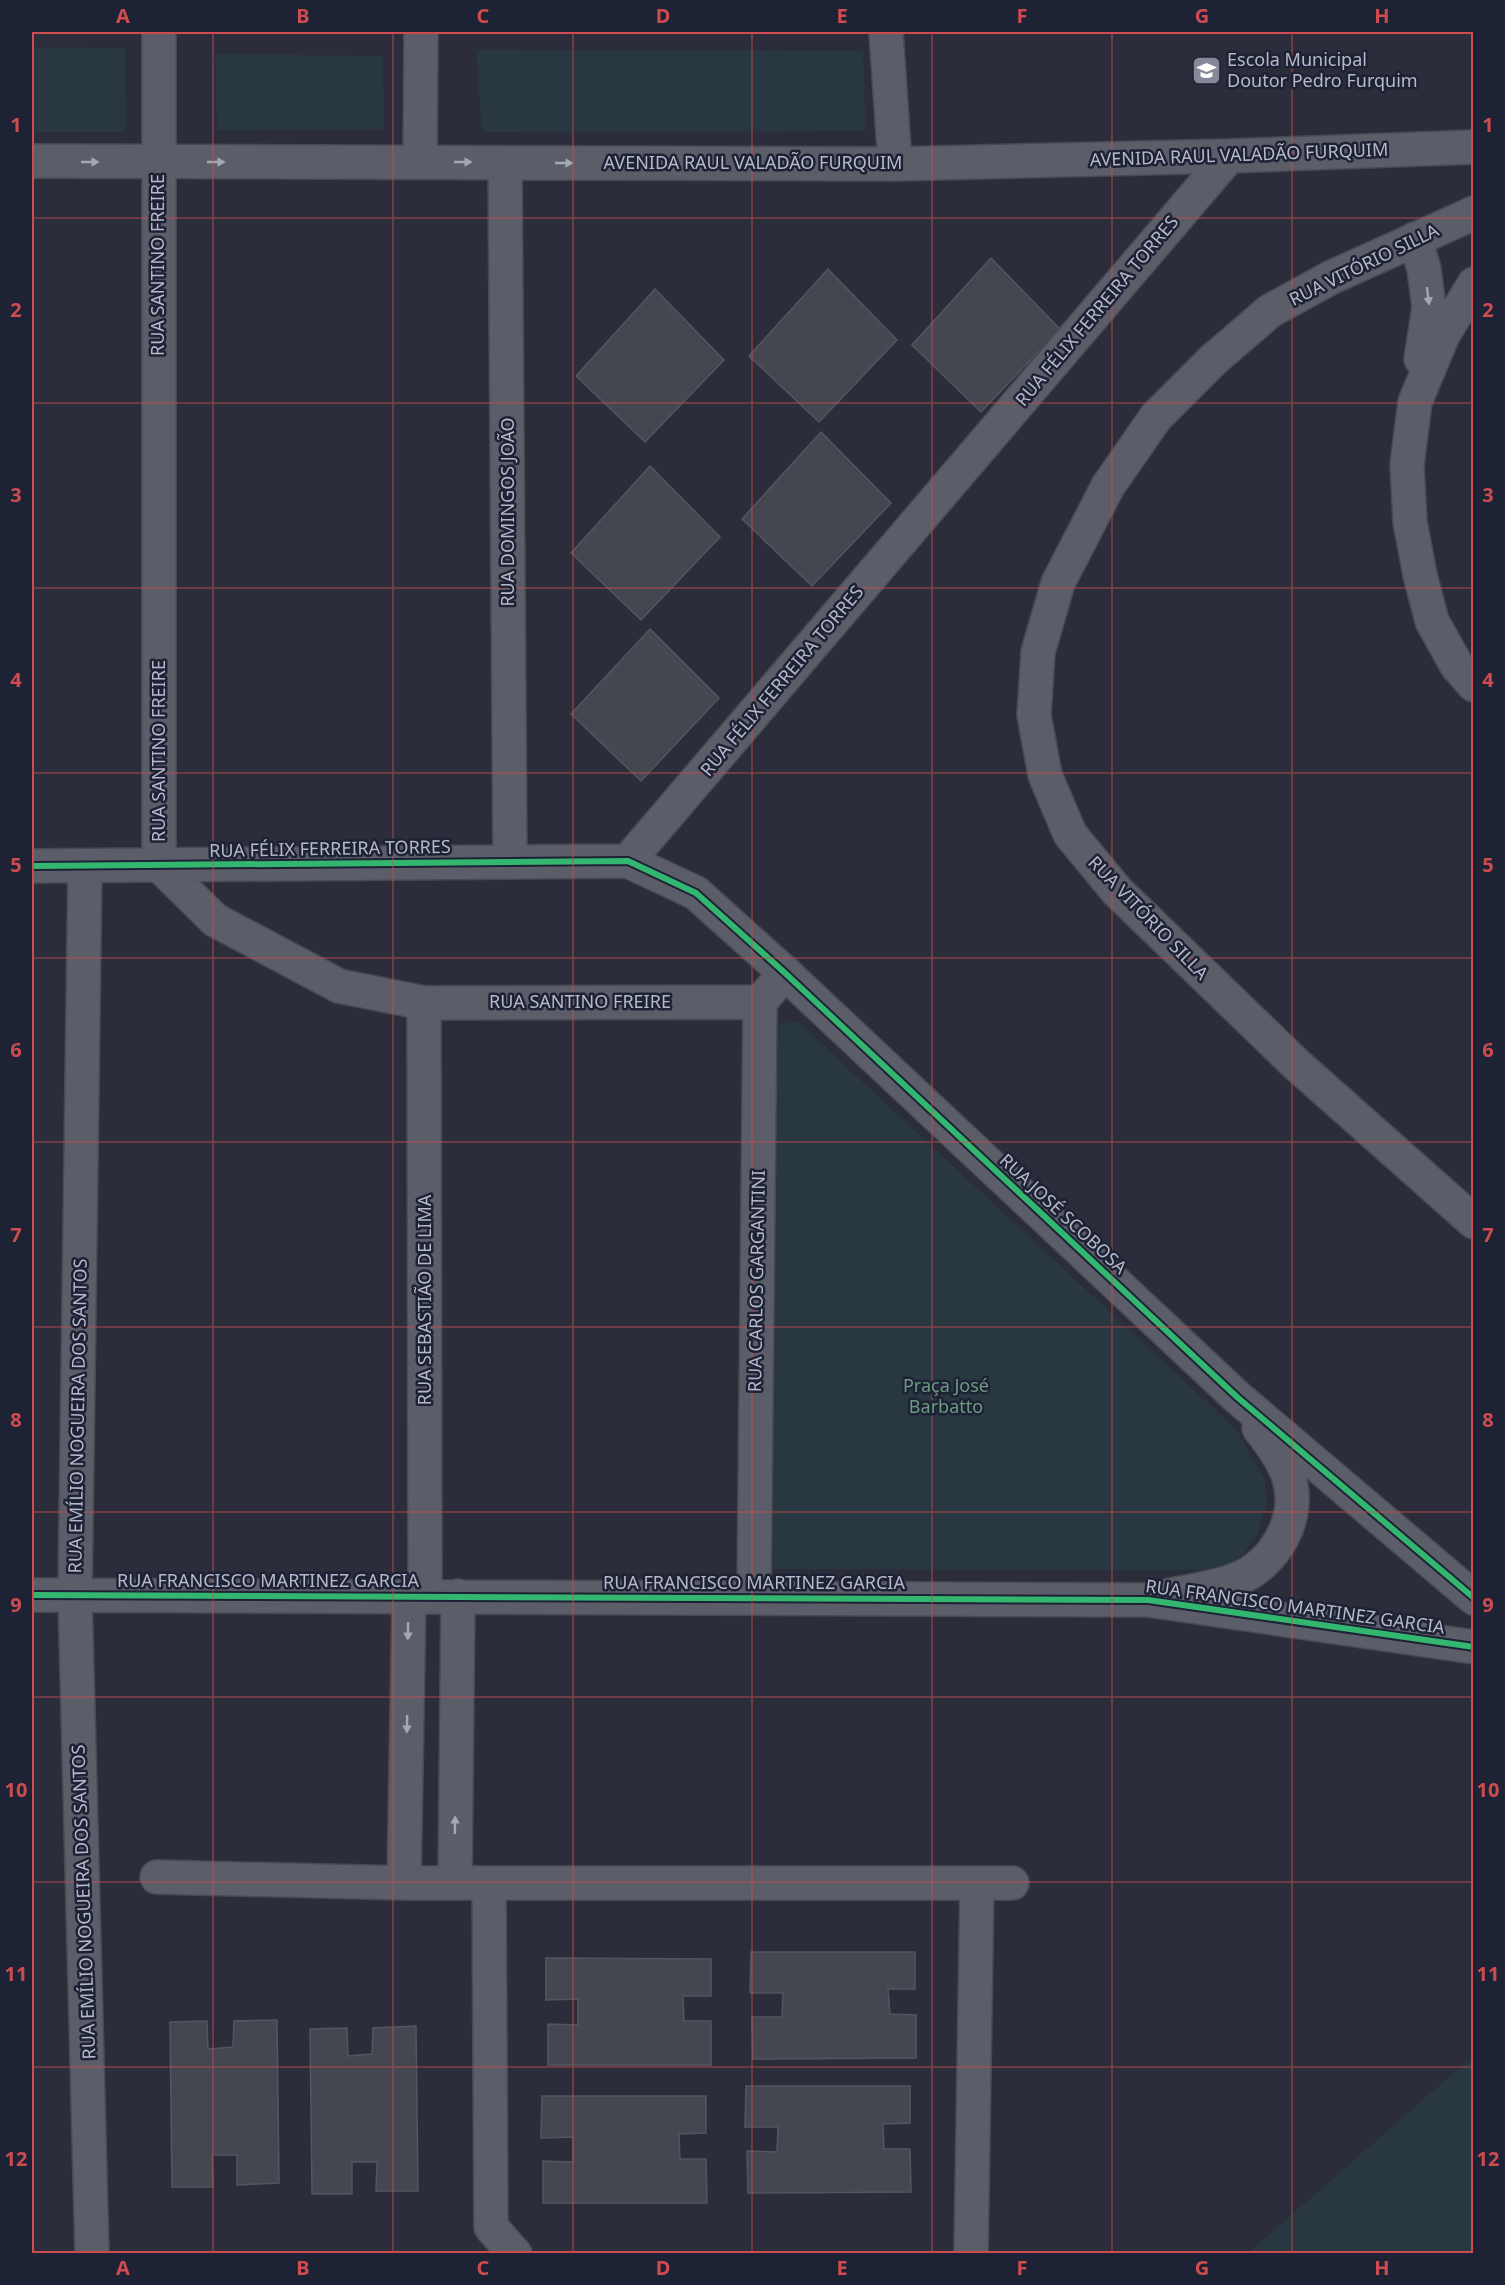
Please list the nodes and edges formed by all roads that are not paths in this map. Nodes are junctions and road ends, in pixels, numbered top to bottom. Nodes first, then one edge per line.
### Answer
1 (159, 32) edge
2 (421, 32) edge
3 (886, 32) edge
4 (1473, 147) edge
5 (1229, 156) junction
6 (32, 161) edge
7 (158, 162) junction
8 (420, 162) junction
9 (505, 163) junction
10 (895, 164) junction
11 (1473, 213) edge
12 (1415, 239) junction
13 (1473, 284) edge
14 (1415, 402) junction
15 (1473, 685) edge
16 (628, 861) junction
17 (510, 862) junction
18 (159, 865) junction
19 (32, 866) edge
20 (85, 866) junction
21 (785, 973) junction
22 (760, 1002) junction
23 (424, 1003) junction
24 (1473, 1222) edge
25 (1237, 1397) junction
26 (32, 1595) edge
27 (75, 1595) junction
28 (417, 1596) junction
29 (458, 1596) junction
30 (754, 1598) junction
31 (1473, 1598) edge
32 (1148, 1600) junction
33 (1473, 1647) edge
34 (157, 1877) dead end
35 (404, 1883) junction
36 (455, 1883) junction
37 (489, 1883) junction
38 (977, 1883) junction
39 (1012, 1883) dead end
40 (92, 2253) edge
41 (515, 2253) edge
42 (971, 2253) edge

1 - 7 street, RUA SANTINO FREIRE
2 - 8 street
3 - 10 street
4 - 5 street, AVENIDA RAUL VALADÃO FURQUIM
5 - 10 street, AVENIDA RAUL VALADÃO FURQUIM
5 - 16 street, RUA FÉLIX FERREIRA TORRES
6 -> 7 street, AVENIDA RAUL VALADÃO FURQUIM
7 -> 8 street, AVENIDA RAUL VALADÃO FURQUIM
7 - 18 street, RUA SANTINO FREIRE
8 -> 9 street, AVENIDA RAUL VALADÃO FURQUIM
9 -> 10 street, AVENIDA RAUL VALADÃO FURQUIM
9 - 17 street, RUA DOMINGOS JOÃO
11 - 12 street, RUA VITÓRIO SILLA
12 -> 14 street
12 - 24 street, RUA VITÓRIO SILLA
13 - 14 street
14 - 15 street
16 - 17 street, RUA FÉLIX FERREIRA TORRES
16 - 21 street, RUA JOSÉ SCOBOSA
17 - 18 street, RUA FÉLIX FERREIRA TORRES
18 - 20 street, RUA FÉLIX FERREIRA TORRES
18 - 23 street, RUA SANTINO FREIRE
19 - 20 street, RUA FÉLIX FERREIRA TORRES
20 - 27 street, RUA EMÍLIO NOGUEIRA DOS SANTOS
21 - 22 street
21 - 25 street, RUA JOSÉ SCOBOSA
22 - 23 street, RUA SANTINO FREIRE
22 - 30 street, RUA CARLOS GARGANTINI
23 - 28 street, RUA SEBASTIÃO DE LIMA
25 - 31 street, RUA JOSÉ SCOBOSA
25 - 32 street
26 - 27 street, RUA FRANCISCO MARTINEZ GARCIA
27 - 28 street, RUA FRANCISCO MARTINEZ GARCIA
27 - 40 street, RUA EMÍLIO NOGUEIRA DOS SANTOS
28 - 29 street, RUA FRANCISCO MARTINEZ GARCIA
28 -> 35 street, RUA SEBASTIÃO DE LIMA
29 - 30 street, RUA FRANCISCO MARTINEZ GARCIA
36 -> 29 street
30 - 32 street, RUA FRANCISCO MARTINEZ GARCIA
32 - 33 street, RUA FRANCISCO MARTINEZ GARCIA
34 - 35 street
35 - 36 street
36 - 37 street
37 - 38 street
37 - 41 street
38 - 39 street
38 - 42 street

